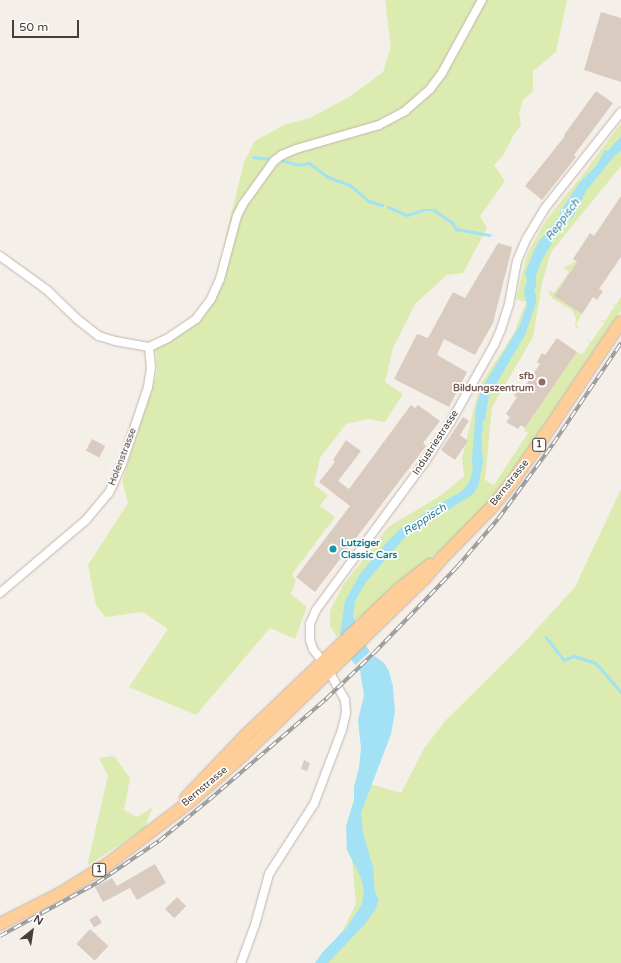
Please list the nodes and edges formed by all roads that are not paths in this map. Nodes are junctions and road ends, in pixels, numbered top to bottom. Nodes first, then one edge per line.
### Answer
1 (482, 0) edge
2 (621, 112) edge
3 (0, 256) edge
4 (621, 322) edge
5 (149, 347) junction
6 (0, 593) edge
7 (326, 667) junction
8 (0, 924) edge
9 (242, 963) edge

1 - 5 street
2 - 7 street, Industriestrasse
3 - 5 street
4 - 7 main road, Bernstrasse / 1
5 - 6 street, Holenstrasse
7 - 8 main road, Bernstrasse / 1
7 - 9 street, Industriestrasse

